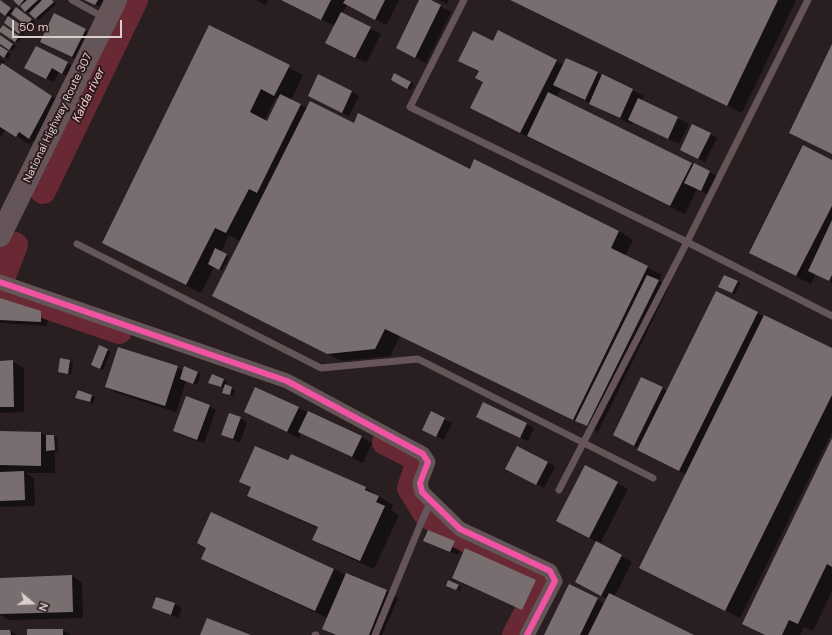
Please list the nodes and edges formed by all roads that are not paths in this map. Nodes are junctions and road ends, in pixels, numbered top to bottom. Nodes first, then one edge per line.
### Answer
1 (72, 0) edge
2 (464, 0) edge
3 (808, 0) edge
4 (111, 10) edge
5 (0, 236) edge
6 (687, 242) junction
7 (77, 244) dead end
8 (2, 283) edge
9 (832, 316) edge
10 (584, 442) junction
11 (653, 478) dead end
12 (559, 490) dead end
13 (430, 504) junction
14 (375, 635) edge
15 (527, 635) edge

1 - 4 lane
2 - 6 lane
3 - 6 lane
4 - 5 highway, National Highway Route 307
6 - 9 lane
6 - 10 lane
7 - 10 lane
8 - 13 street
10 - 11 lane
10 - 12 lane
13 - 14 lane
13 - 15 street

